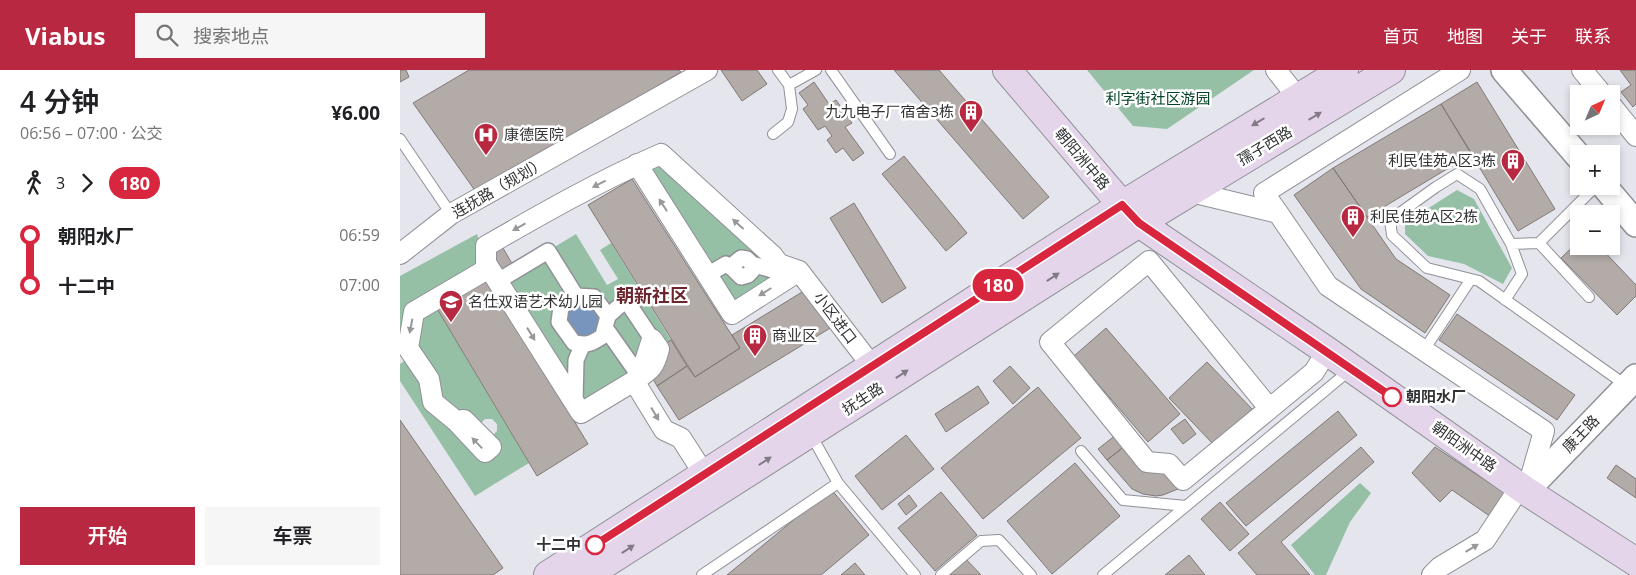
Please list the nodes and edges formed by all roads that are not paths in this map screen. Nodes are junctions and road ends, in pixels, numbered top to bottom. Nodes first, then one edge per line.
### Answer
1 (707, 70) edge
2 (778, 70) edge
3 (816, 70) edge
4 (831, 70) edge
5 (1006, 70) edge
6 (1276, 70) edge
7 (1344, 70) edge
8 (1391, 70) edge
9 (1460, 70) edge
10 (1504, 70) edge
11 (1582, 70) edge
12 (789, 85) junction
13 (1594, 85) edge
14 (1298, 98) junction
15 (1620, 117) edge
16 (773, 134) dead end
17 (1636, 136) edge
18 (400, 139) edge
19 (1570, 147) edge
20 (890, 154) dead end
21 (637, 164) junction
22 (1191, 192) junction
23 (1587, 195) edge
24 (1612, 195) edge
25 (1278, 213) junction
26 (451, 214) junction
27 (1130, 214) junction
28 (1636, 224) edge
29 (1538, 243) junction
30 (1511, 244) junction
31 (400, 254) edge
32 (784, 264) junction
33 (714, 271) dead end
34 (494, 275) junction
35 (1471, 279) junction
36 (576, 296) junction
37 (1589, 297) dead end
38 (1506, 300) junction
39 (608, 316) junction
40 (603, 336) junction
41 (652, 339) joint
42 (583, 344) junction
43 (1424, 350) junction
44 (1327, 351) junction
45 (406, 356) edge
46 (872, 366) junction
47 (1352, 368) junction
48 (637, 379) junction
49 (1632, 381) edge
50 (578, 408) junction
51 (1269, 408) junction
52 (456, 421) dead end
53 (810, 433) junction
54 (1081, 451) dead end
55 (704, 474) junction
56 (838, 483) junction
57 (1524, 489) junction
58 (1186, 506) junction
59 (1636, 562) edge
60 (548, 575) edge
61 (587, 575) edge
62 (702, 575) edge
63 (915, 575) edge
64 (941, 575) edge
65 (1031, 575) edge
66 (1103, 575) edge
67 (1432, 575) edge

1 - 26 street, 连抚路（规划）
2 - 12 lane
3 - 12 lane
4 - 20 lane
5 - 27 main road, 朝阳洲中路
6 - 14 street
7 - 14 main road, 孺子西路
22 -> 8 main road, 孺子西路
9 - 25 street
10 - 19 street
11 - 13 street
12 - 16 lane
14 -> 27 main road, 孺子西路
15 - 17 street
18 - 26 lane
32 -> 21 street, 小区进口
32 -> 21 street
21 -> 34 street
22 - 25 street
22 - 27 main road, 孺子西路
23 - 29 lane
24 - 28 street
25 - 43 street
26 - 31 street, 连抚路（规划）
27 - 44 main road, 朝阳洲中路
27 - 46 main road, 抚生路
53 -> 27 main road, 抚生路
29 - 30 lane
29 - 37 lane
30 - 35 lane
30 - 38 lane
32 - 33 street
32 - 46 street, 小区进口
34 - 36 street
34 -> 45 street
34 -> 50 street
35 - 38 lane
35 - 43 lane
36 - 39 street
36 - 42 street
38 - 49 lane
39 - 40 street
39 - 41 street
40 - 42 street
40 - 48 street
41 - 48 street
42 - 50 street
43 - 57 street
44 - 47 main road, 朝阳洲中路
44 - 51 street
45 -> 52 street
46 - 55 main road, 抚生路
47 - 57 main road, 朝阳洲中路
47 - 58 lane
48 - 50 street
48 -> 55 street
49 - 57 street, 康王路
51 - 51 street
53 - 56 lane
61 -> 53 main road, 抚生路
54 - 58 lane
55 - 60 main road, 抚生路
56 - 62 lane
56 - 63 lane
57 - 59 main road, 朝阳洲中路
67 -> 57 street, 康王路
58 - 66 lane
64 - 65 lane

